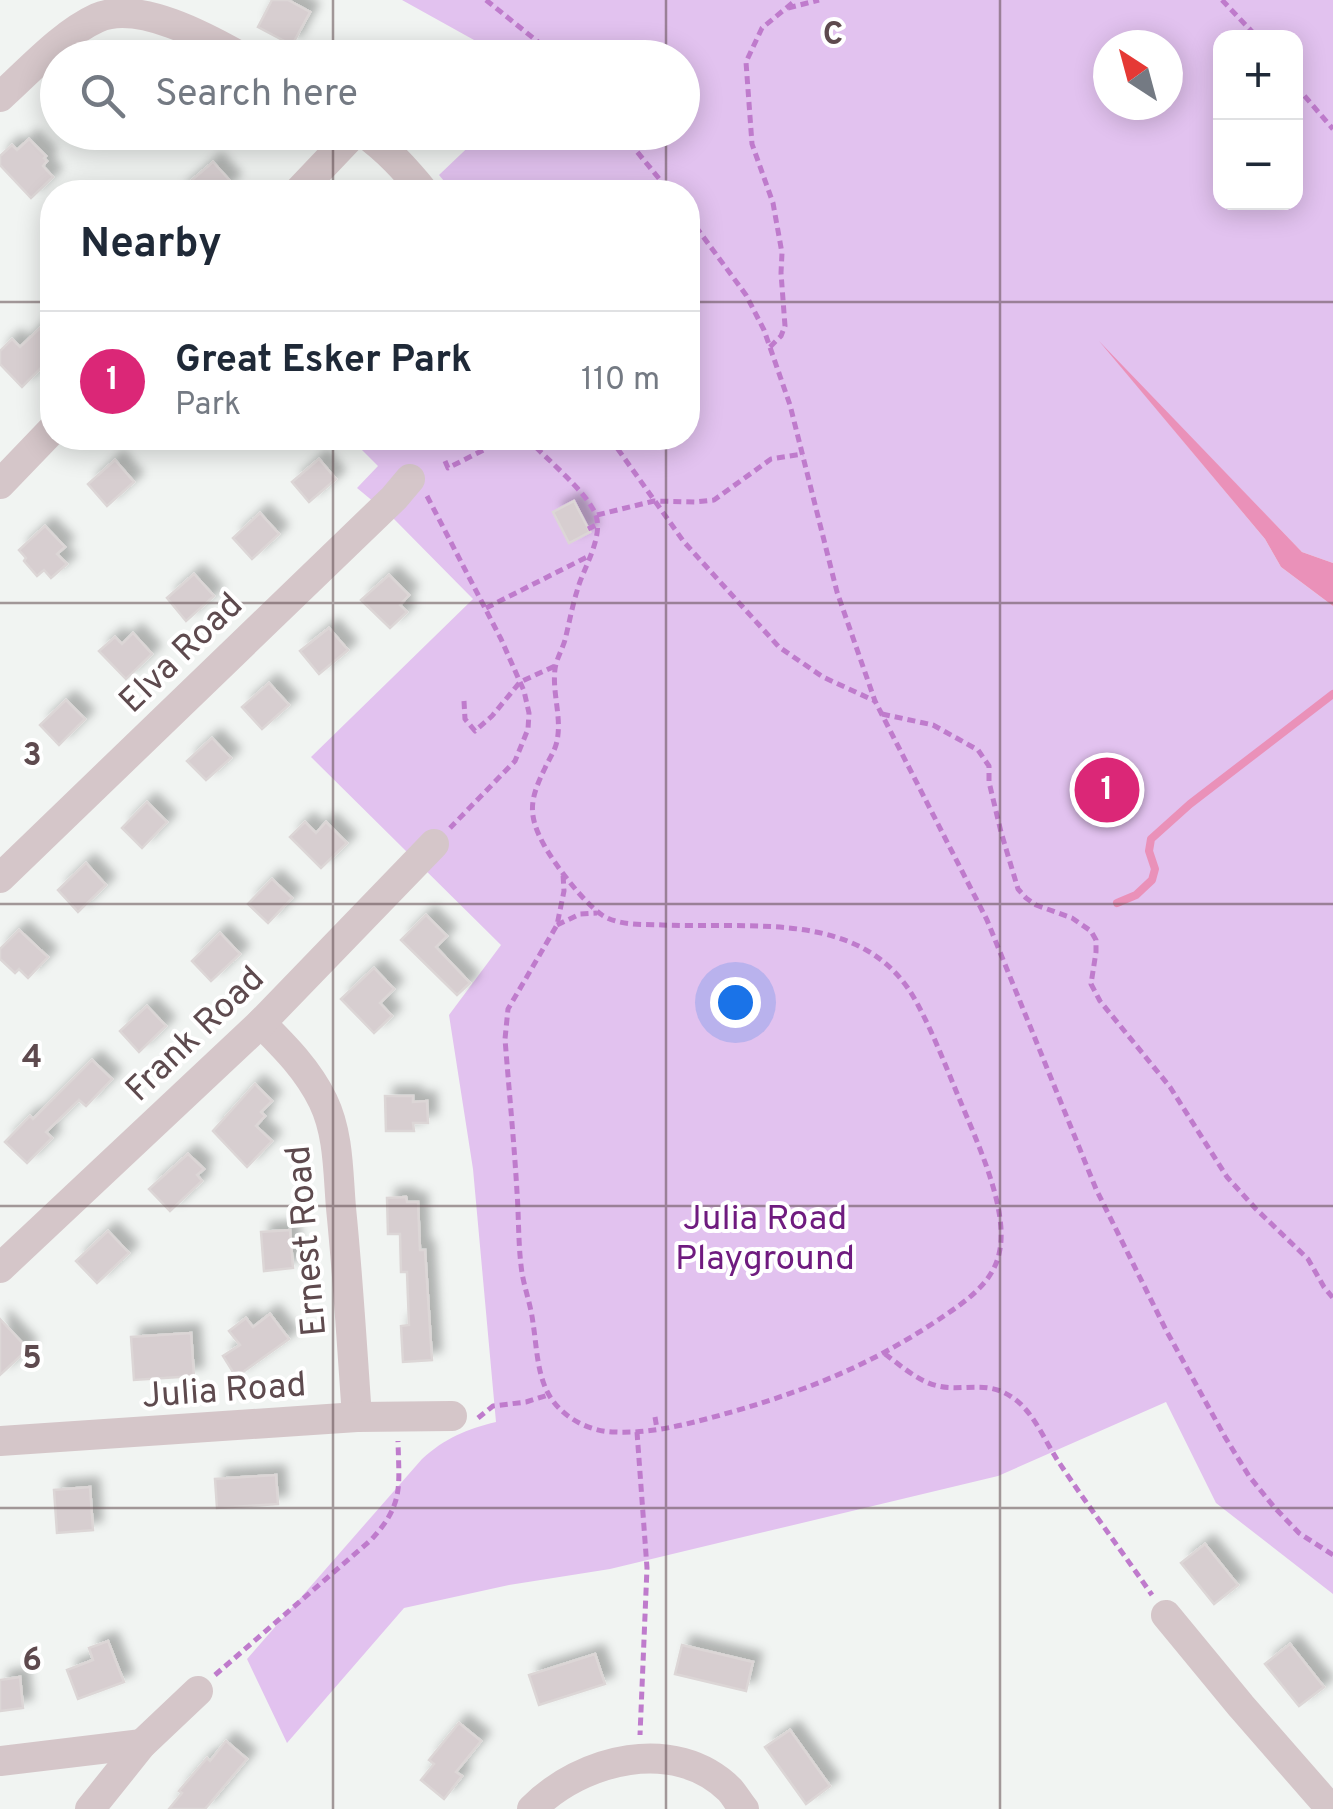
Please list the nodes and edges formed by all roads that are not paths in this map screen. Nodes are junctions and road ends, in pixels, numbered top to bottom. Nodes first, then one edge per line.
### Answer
1 (65, 40) edge
2 (212, 40) edge
3 (40, 62) edge
4 (0, 97) edge
5 (338, 150) edge
6 (387, 150) edge
7 (309, 180) edge
8 (414, 180) edge
9 (40, 442) edge
10 (416, 483) road end
11 (0, 484) edge
12 (434, 844) road end
13 (0, 878) edge
14 (261, 1023) junction
15 (0, 1268) edge
16 (357, 1417) junction
17 (465, 1417) road end
18 (0, 1441) edge
19 (1166, 1615) road end
20 (198, 1691) road end
21 (142, 1744) junction
22 (0, 1761) edge
23 (90, 1809) edge
24 (532, 1809) edge
25 (744, 1809) edge
26 (1330, 1809) edge

1 - 2 street
3 - 4 street
5 - 7 street
6 - 8 street
9 - 11 street
10 - 13 street, Elva Road
12 - 14 street, Frank Road
14 - 15 street, Frank Road
14 - 16 street, Ernest Road
16 - 17 street, Julia Road
16 - 18 street, Julia Road
19 - 26 street
20 - 21 street
21 - 22 street
21 - 23 street
24 - 25 street

